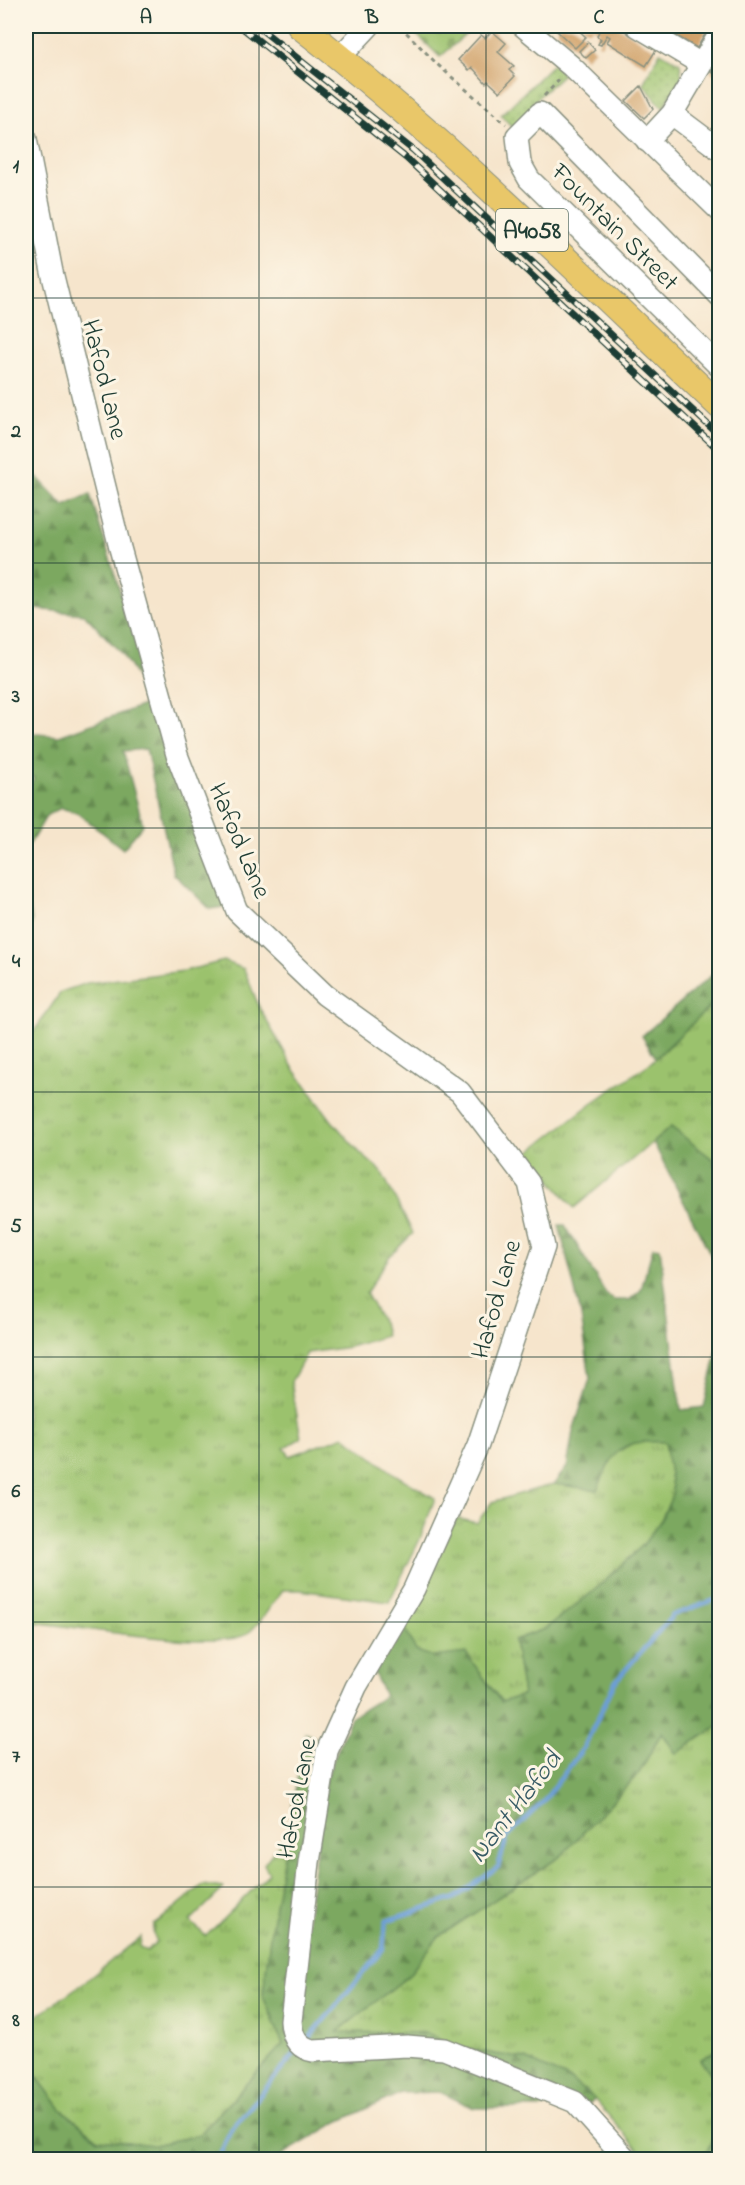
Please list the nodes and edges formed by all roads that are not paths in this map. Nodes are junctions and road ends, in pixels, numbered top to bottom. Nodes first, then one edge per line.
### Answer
1 (300, 26) edge
2 (369, 26) edge
3 (523, 26) edge
4 (637, 26) edge
5 (720, 33) edge
6 (340, 57) junction
7 (701, 64) junction
8 (672, 114) junction
9 (26, 139) edge
10 (647, 141) junction
11 (720, 150) edge
12 (720, 211) edge
13 (720, 296) edge
14 (720, 367) edge
15 (720, 406) edge
16 (627, 2160) edge

1 - 6 main road, A4058
2 - 6 street
3 - 10 street
4 - 7 street
5 - 7 street
6 - 15 main road, A4058
7 - 8 street
8 - 10 street
8 - 11 street
9 - 16 street, Hafod Lane
10 - 12 street
13 - 14 street, Fountain Street

